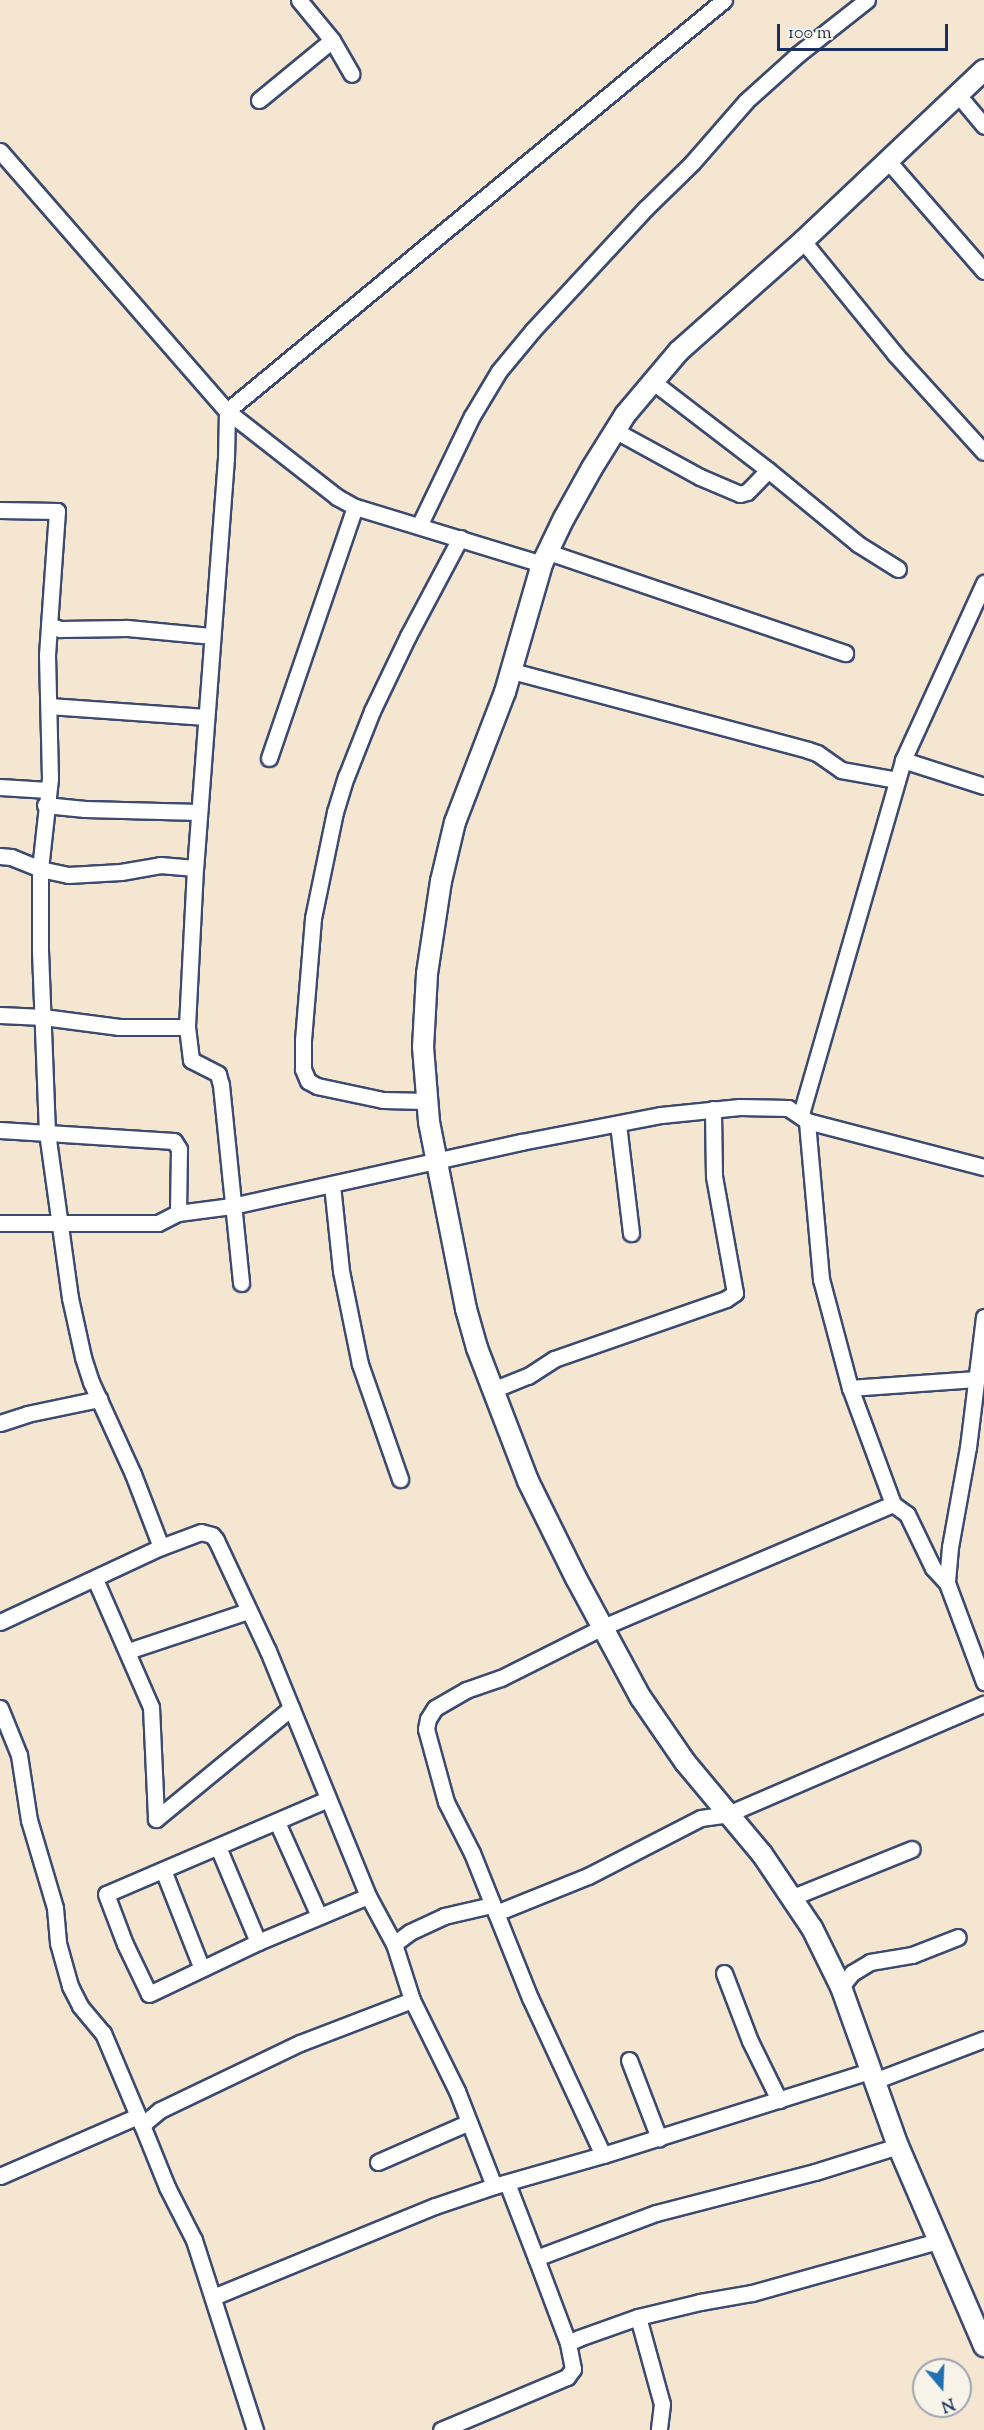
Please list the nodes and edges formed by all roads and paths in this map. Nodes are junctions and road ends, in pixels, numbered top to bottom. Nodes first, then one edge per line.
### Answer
1 (299, 0) edge
2 (724, 0) edge
3 (867, 0) edge
4 (332, 40) junction
5 (984, 70) edge
6 (352, 74) dead end
7 (959, 96) junction
8 (259, 100) dead end
9 (984, 126) edge
10 (0, 151) edge
11 (888, 161) junction
12 (803, 241) junction
13 (984, 271) edge
14 (652, 381) junction
15 (227, 411) junction
16 (616, 431) junction
17 (984, 452) edge
18 (768, 470) junction
19 (355, 507) junction
20 (0, 510) edge
21 (419, 526) junction
22 (460, 538) junction
23 (545, 558) junction
24 (898, 570) dead end
25 (984, 583) edge
26 (49, 625) junction
27 (211, 636) junction
28 (845, 654) dead end
29 (512, 671) junction
30 (49, 706) junction
31 (206, 717) junction
32 (269, 758) dead end
33 (903, 760) junction
34 (897, 780) junction
35 (984, 786) edge
36 (0, 787) edge
37 (47, 798) junction
38 (199, 812) junction
39 (0, 856) edge
40 (195, 868) junction
41 (40, 869) junction
42 (0, 1015) edge
43 (43, 1017) junction
44 (187, 1027) junction
45 (426, 1101) junction
46 (713, 1109) junction
47 (804, 1118) junction
48 (618, 1124) junction
49 (0, 1130) edge
50 (47, 1133) junction
51 (438, 1162) junction
52 (984, 1167) edge
53 (332, 1185) junction
54 (232, 1206) junction
55 (178, 1213) junction
56 (0, 1223) edge
57 (60, 1223) junction
58 (631, 1233) dead end
59 (241, 1283) dead end
60 (984, 1317) edge
61 (976, 1379) junction
62 (850, 1388) junction
63 (495, 1389) junction
64 (99, 1399) junction
65 (0, 1423) edge
66 (400, 1479) dead end
67 (893, 1504) junction
68 (160, 1547) junction
69 (95, 1579) junction
70 (947, 1583) junction
71 (248, 1611) junction
72 (0, 1622) edge
73 (603, 1627) junction
74 (128, 1651) junction
75 (984, 1682) edge
76 (984, 1704) edge
77 (0, 1708) edge
78 (291, 1708) junction
79 (328, 1799) junction
80 (729, 1814) junction
81 (277, 1822) junction
82 (218, 1847) junction
83 (912, 1849) dead end
84 (163, 1870) junction
85 (368, 1896) junction
86 (793, 1897) junction
87 (494, 1909) junction
88 (319, 1916) junction
89 (958, 1937) dead end
90 (258, 1942) junction
91 (394, 1944) junction
92 (202, 1969) junction
93 (724, 1973) dead end
94 (841, 1987) junction
95 (412, 2000) junction
96 (984, 2038) edge
97 (629, 2060) dead end
98 (872, 2076) junction
99 (779, 2100) junction
100 (140, 2121) junction
101 (467, 2123) junction
102 (659, 2138) junction
103 (898, 2146) junction
104 (603, 2155) junction
105 (378, 2162) dead end
106 (0, 2176) edge
107 (500, 2185) junction
108 (938, 2241) junction
109 (536, 2258) junction
110 (953, 2274) junction
111 (213, 2297) junction
112 (638, 2317) junction
113 (568, 2343) junction
114 (984, 2346) edge
115 (984, 2356) edge
116 (255, 2430) edge
117 (441, 2430) edge
118 (659, 2430) edge

1 - 4 street
2 - 15 street
3 - 21 street
4 - 6 street
4 - 8 street
5 - 7 main road
7 - 9 street
7 - 11 main road
10 - 15 street
11 - 12 main road
11 - 13 street
12 - 14 main road
12 - 17 street
14 - 16 main road
14 - 18 street
15 - 19 street
15 - 27 street
16 - 18 street
16 - 23 main road
18 - 24 street
19 - 21 street
19 - 32 street
20 - 26 street
21 - 22 street
22 - 23 street
22 - 45 street
23 - 28 street
23 - 29 main road
25 - 33 street
26 - 27 street
26 - 30 street
27 - 31 street
29 - 34 street
29 - 45 main road
30 - 31 street
30 - 37 street
31 - 38 street
33 - 34 street
33 - 35 street
34 - 47 street
36 - 37 street
37 - 38 street
37 - 41 street
38 - 40 street
39 - 41 street
40 - 41 street
40 - 44 street
41 - 43 street
42 - 43 street
43 - 44 street
43 - 50 street
44 - 54 street
45 - 51 main road
46 - 47 street
46 - 48 street
46 - 63 street
47 - 52 street
47 - 62 street
48 - 51 street
48 - 58 street
49 - 50 street
50 - 55 street
50 - 57 street
51 - 53 street
51 - 63 main road
53 - 54 street
53 - 66 street
54 - 55 street
54 - 59 street
55 - 57 street
56 - 57 street
57 - 64 street
60 - 61 street
61 - 62 street
61 - 70 street
62 - 67 street
63 - 73 main road
64 - 65 street
64 - 68 street
67 - 70 street
67 - 73 street
68 - 69 street
68 - 71 street
69 - 72 street
69 - 74 street
70 - 75 street
71 - 74 street
71 - 78 street
73 - 80 main road
73 - 87 street
74 - 78 street
76 - 80 street
77 - 100 street
78 - 79 street
79 - 81 street
79 - 85 street
80 - 86 main road
80 - 87 street
81 - 82 street
81 - 88 street
82 - 84 street
82 - 90 street
83 - 86 street
84 - 92 street
84 - 92 street
85 - 88 street
85 - 91 street
86 - 94 main road
87 - 91 street
87 - 104 street
88 - 90 street
89 - 94 street
90 - 92 street
91 - 95 street
93 - 99 street
94 - 98 main road
95 - 100 street
95 - 101 street
96 - 98 street
97 - 102 street
98 - 99 street
98 - 103 main road
99 - 102 street
100 - 106 street
100 - 111 street
101 - 105 street
101 - 107 street
102 - 104 street
103 - 108 main road
103 - 109 street
104 - 107 street
107 - 109 street
107 - 111 street
108 - 110 main road
108 - 112 street
109 - 113 street
110 - 114 main road
110 - 115 street
111 - 116 street
112 - 113 street
112 - 118 street
113 - 117 street

